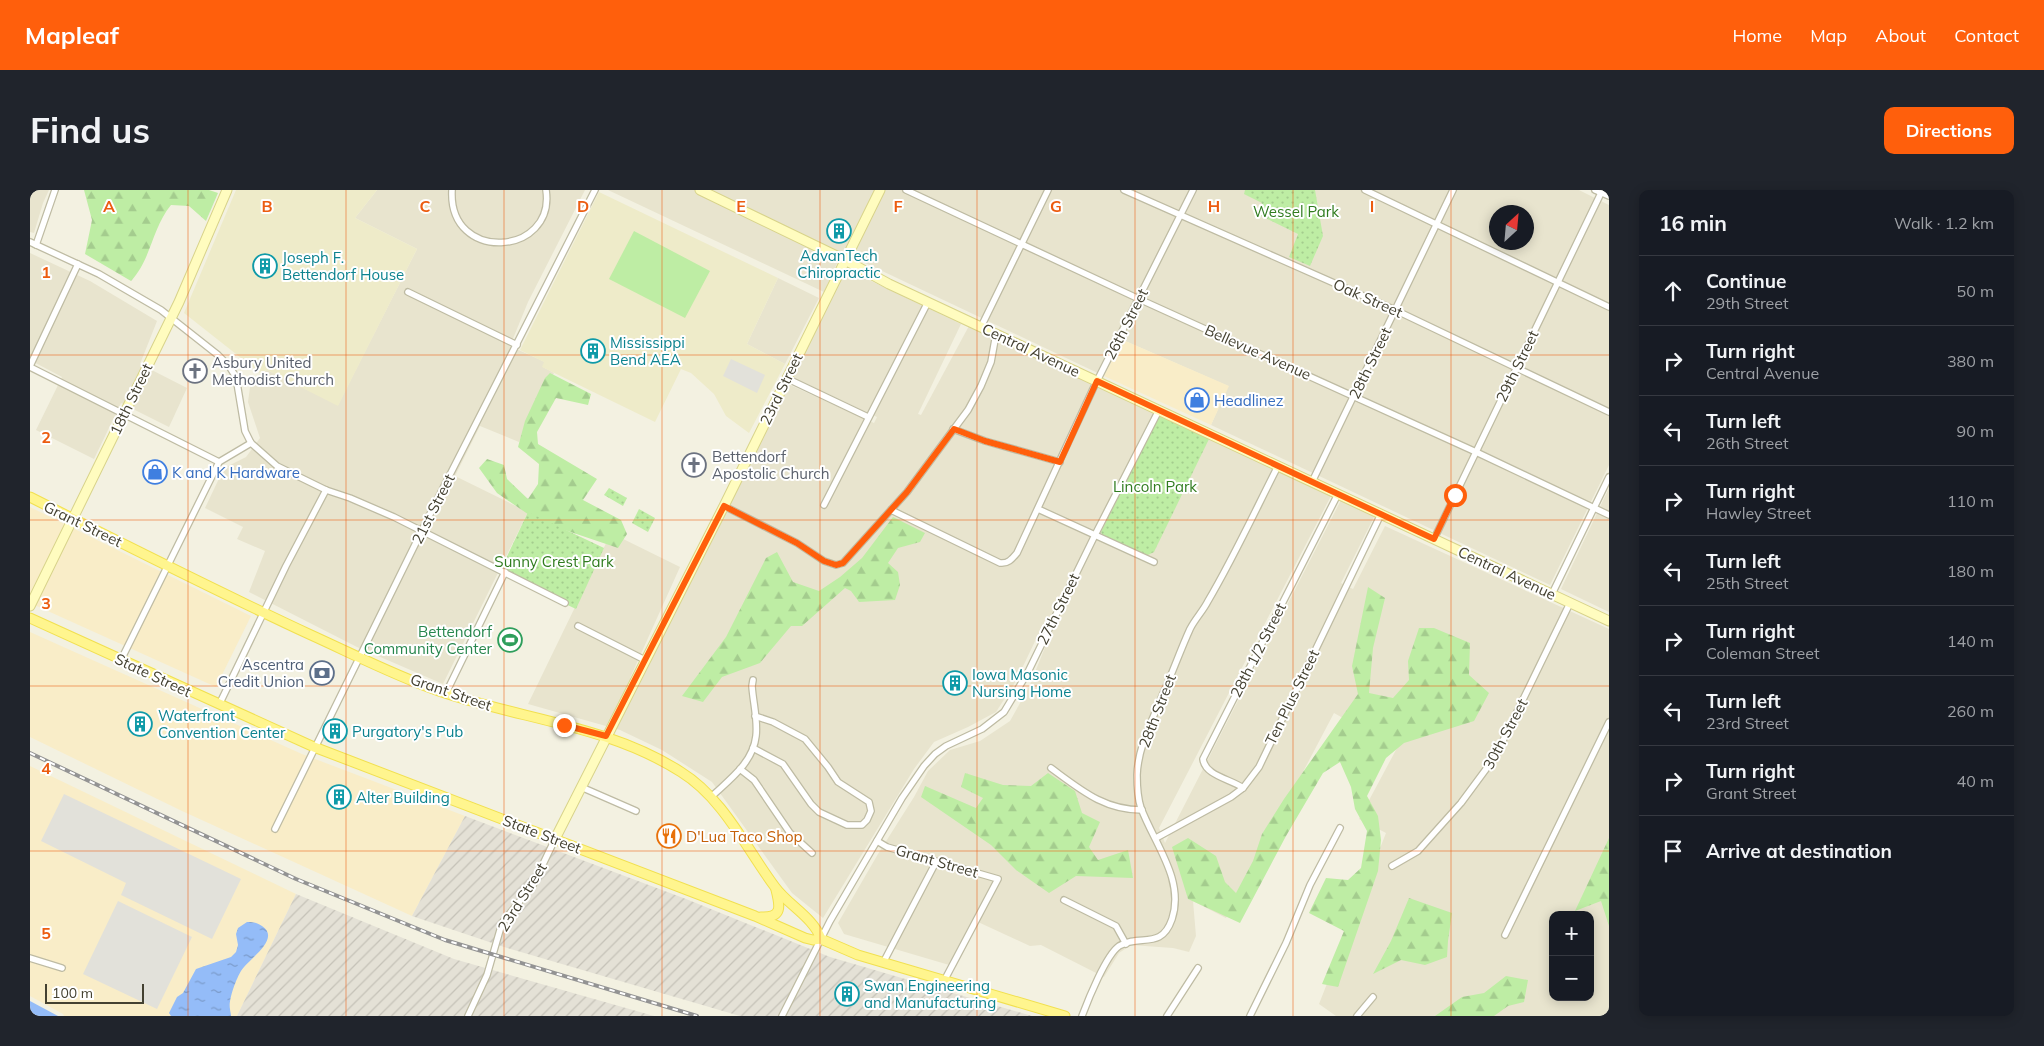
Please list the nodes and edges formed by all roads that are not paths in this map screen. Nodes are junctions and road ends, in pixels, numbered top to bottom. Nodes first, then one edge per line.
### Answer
1 (55, 190) edge
2 (227, 190) edge
3 (452, 190) edge
4 (546, 190) edge
5 (595, 190) edge
6 (700, 190) edge
7 (880, 190) edge
8 (906, 190) edge
9 (1048, 190) edge
10 (1124, 190) edge
11 (1193, 190) edge
12 (1365, 190) edge
13 (1453, 190) edge
14 (1598, 191) edge
15 (1609, 196) edge
16 (1180, 216) junction
17 (1437, 224) junction
18 (30, 242) edge
19 (1022, 243) junction
20 (36, 245) junction
21 (845, 260) junction
22 (78, 264) junction
23 (1558, 283) junction
24 (408, 292) dead end
25 (1139, 299) junction
26 (928, 302) junction
27 (1609, 307) edge
28 (1396, 310) junction
29 (171, 317) junction
30 (981, 327) junction
31 (996, 334) junction
32 (517, 345) junction
33 (30, 366) edge
34 (1517, 367) junction
35 (786, 378) junction
36 (1097, 381) junction
37 (1354, 396) junction
38 (1159, 410) junction
39 (1609, 412) edge
40 (124, 414) junction
41 (868, 417) junction
42 (954, 429) junction
43 (251, 443) junction
44 (1476, 452) junction
45 (219, 462) junction
46 (1060, 462) junction
47 (1278, 466) junction
48 (1609, 477) edge
49 (1312, 482) junction
50 (326, 490) junction
51 (1338, 494) junction
52 (30, 498) edge
53 (824, 505) dead end
54 (724, 506) junction
55 (1594, 508) junction
56 (1038, 509) junction
57 (891, 510) junction
58 (1381, 514) junction
59 (1609, 515) edge
60 (73, 519) junction
61 (421, 532) junction
62 (1095, 535) junction
63 (1434, 539) junction
64 (1154, 562) dead end
65 (168, 566) junction
66 (505, 572) junction
67 (1552, 594) junction
68 (565, 602) dead end
69 (1570, 603) junction
70 (30, 606) edge
71 (263, 613) junction
72 (30, 618) edge
73 (1609, 621) edge
74 (578, 626) dead end
75 (358, 657) junction
76 (121, 660) junction
77 (646, 660) junction
78 (753, 680) dead end
79 (446, 693) junction
80 (219, 705) junction
81 (754, 716) junction
82 (1609, 722) edge
83 (606, 736) junction
84 (314, 747) junction
85 (753, 748) junction
86 (1051, 768) dead end
87 (740, 769) junction
88 (581, 787) junction
89 (1243, 788) junction
90 (711, 798) junction
91 (1142, 810) junction
92 (636, 811) dead end
93 (1340, 828) dead end
94 (275, 830) dead end
95 (1156, 838) junction
96 (555, 840) junction
97 (877, 841) junction
98 (812, 853) dead end
99 (936, 862) junction
100 (1392, 866) dead end
101 (776, 888) junction
102 (1064, 900) dead end
103 (756, 916) junction
104 (1506, 935) dead end
105 (821, 938) junction
106 (1126, 944) junction
107 (30, 958) edge
108 (883, 963) junction
109 (62, 968) dead end
110 (1198, 968) dead end
111 (944, 981) junction
112 (1373, 997) dead end
113 (468, 1016) edge
114 (782, 1016) edge
115 (1065, 1016) edge
116 (1082, 1016) edge
117 (1167, 1016) edge
118 (1250, 1016) edge
119 (1357, 1016) edge

1 - 20 street
2 - 29 street, 18th Street
3 - 4 street
5 - 32 street, 21st Street
6 - 21 street, Central Avenue
7 - 21 street, 23rd Street
8 - 19 street, Bellevue Avenue
9 - 19 street
10 - 16 street, Oak Street
11 - 16 street, 26th Street
12 - 17 street
13 - 17 street, 28th Street
14 - 15 street
14 - 23 street, 29th Street
16 - 25 street, 26th Street
16 - 28 street, Oak Street
17 - 23 street
17 - 28 street, 28th Street
18 - 20 street
19 - 25 street, Bellevue Avenue
19 - 30 street
20 - 22 street
21 - 26 street, Central Avenue
21 - 35 street, 23rd Street
22 - 29 street
22 - 33 street
23 - 27 street
23 - 34 street, 29th Street
24 - 32 street
25 - 36 street, 26th Street
25 - 37 street, Bellevue Avenue
26 - 30 street, Central Avenue
26 - 41 street
28 - 34 street, Oak Street
28 - 37 street, 28th Street
29 - 40 street, 18th Street
29 - 43 street
30 - 31 street, Central Avenue
31 - 36 street, Central Avenue
31 - 42 street
32 - 61 street, 21st Street
33 - 40 street
34 - 39 street, Oak Street
34 - 44 street, 29th Street
35 - 41 street
35 - 54 street, 23rd Street
36 - 38 street, Central Avenue
36 - 46 street, 26th Street
37 - 44 street, Bellevue Avenue
37 - 49 street, 28th Street
38 - 47 street, Central Avenue
38 - 62 street, 27th Street
40 - 45 street
40 - 60 street, 18th Street
41 - 53 street
42 - 46 street
42 - 57 street
43 - 45 street
43 - 50 street
44 - 55 street, Bellevue Avenue
44 - 63 street, 29th Street
45 - 65 street
46 - 56 street, 26th Street
47 - 49 street, Central Avenue
47 - 91 street, 28th Street
48 - 55 street
49 - 51 street, Central Avenue
50 - 61 street
50 - 71 street
51 - 58 street, Central Avenue
51 - 89 street, 28th 1/2 Street
52 - 60 main road, Grant Street
54 - 57 street
54 - 77 street, 23rd Street
55 - 59 street, Bellevue Avenue
55 - 67 street
56 - 57 street, 26th Street
56 - 62 street
58 - 63 street, Central Avenue
58 - 89 street, Ten Plus Street
60 - 65 main road, Grant Street
60 - 70 street, 18th Street
61 - 66 street
61 - 75 street, 21st Street
62 - 64 street
62 - 97 street, 27th Street
63 - 67 street, Central Avenue
65 - 71 main road, Grant Street
65 - 76 street
66 - 68 street
66 - 79 street
67 - 69 street, Central Avenue
69 - 73 street, Central Avenue
69 - 100 street, 30th Street
71 - 75 main road, Grant Street
71 - 80 street
72 - 76 main road, State Street
74 - 77 street
75 - 79 main road, Grant Street
75 - 84 street, 21st Street
76 - 80 main road, State Street
77 - 83 street, 23rd Street
78 - 81 street
79 - 83 main road, Grant Street
80 - 84 main road, State Street
81 - 85 street
81 - 85 street
82 - 104 street
83 - 88 street, 23rd Street
83 - 90 main road, Grant Street
84 - 94 street, 21st Street
84 - 96 main road, State Street
85 - 87 street
86 - 91 street
87 - 90 street
87 - 98 street
88 - 92 street
88 - 96 street, 23rd Street
89 - 95 street, Ten Plus Street
90 - 101 main road, Grant Street
91 - 95 street, 28th Street
93 - 118 street
95 - 106 street, 28th Street
96 - 103 main road, State Street
96 - 113 street, 23rd Street
97 - 99 street, Grant Street
97 - 105 street
99 - 108 street
99 - 111 street, Grant Street
101 - 103 main road
101 - 105 main road, Grant Street
102 - 106 street
103 - 105 main road, State Street
105 - 108 main road, State Street
105 - 114 street
106 - 116 street
107 - 109 street
108 - 111 main road, State Street
110 - 117 street
111 - 115 main road, State Street
112 - 119 street

